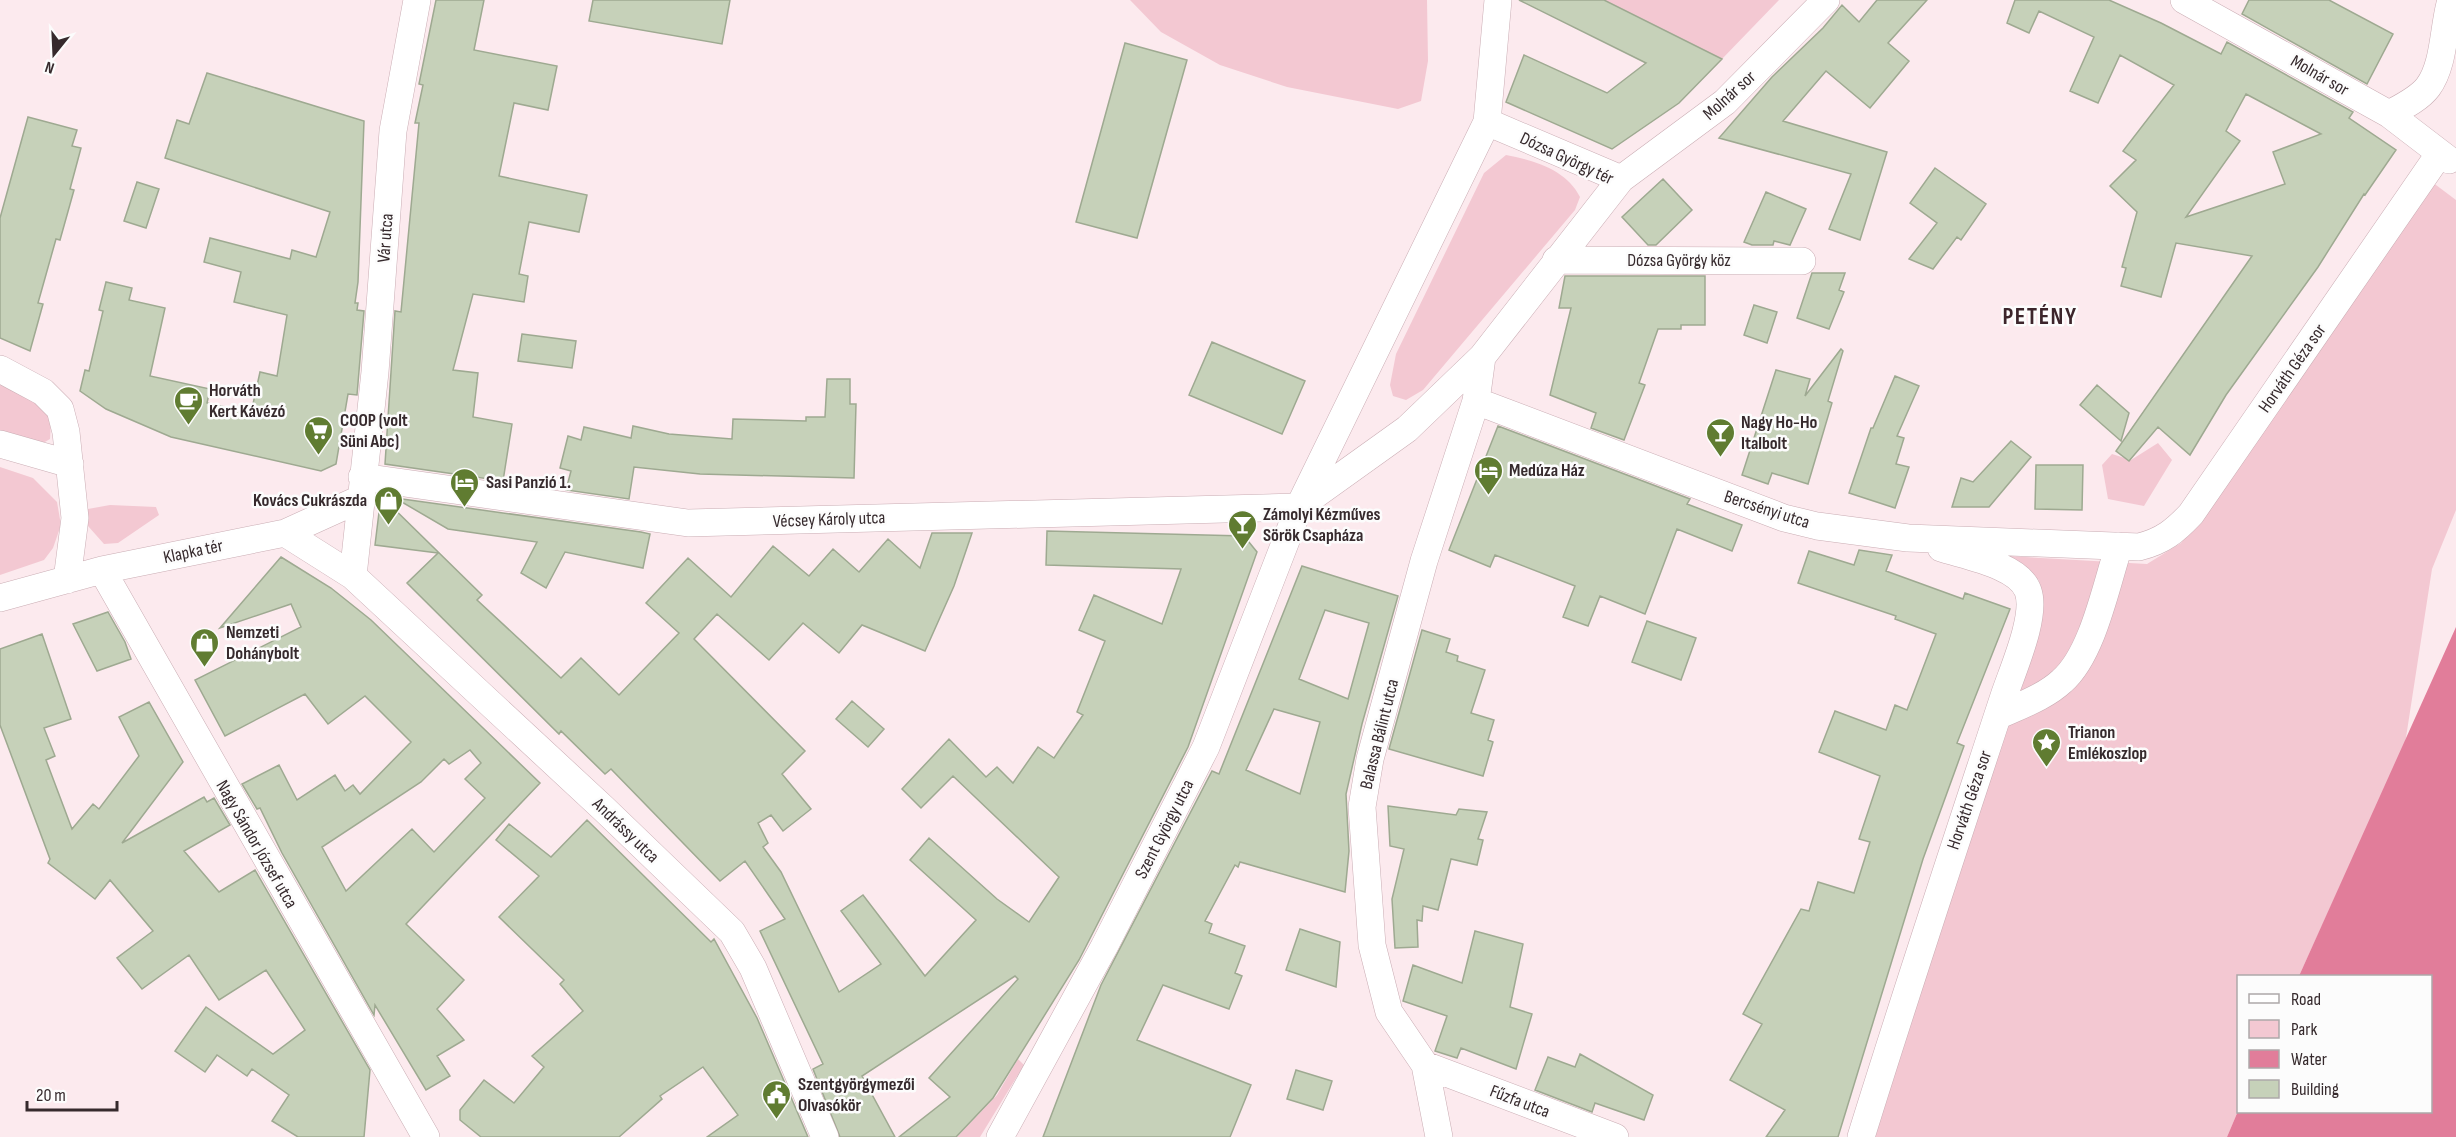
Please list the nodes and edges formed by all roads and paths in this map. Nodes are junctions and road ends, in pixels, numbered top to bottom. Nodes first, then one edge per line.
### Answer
1 (417, 0) edge
2 (1498, 0) edge
3 (1827, 0) edge
4 (2184, 0) edge
5 (2451, 0) edge
6 (2450, 48) edge
7 (2390, 114) junction
8 (1487, 122) junction
9 (2445, 156) joint
10 (1622, 179) junction
11 (1556, 260) junction
12 (1802, 261) dead end
13 (1482, 357) junction
14 (0, 369) edge
15 (1476, 401) junction
16 (0, 444) edge
17 (70, 464) junction
18 (361, 488) junction
19 (1299, 507) junction
20 (285, 533) junction
21 (1908, 538) junction
22 (2119, 546) junction
23 (102, 570) junction
24 (353, 576) junction
25 (67, 580) junction
26 (0, 598) edge
27 (1998, 716) junction
28 (1425, 1065) junction
29 (414, 1130) edge
30 (440, 1137) edge
31 (825, 1137) edge
32 (1000, 1137) edge
33 (1439, 1137) edge
34 (1615, 1137) edge
35 (1861, 1137) edge

1 - 18 street, Vár utca
2 - 8 street
3 - 10 street, Molnár sor
4 - 7 street, Molnár sor
5 - 6 street
6 - 7 street
7 - 9 street, Molnár sor
8 - 10 street, Dózsa György tér
8 - 19 street
9 - 22 street, Horváth Géza sor
10 - 11 street, Dózsa György tér
11 - 12 street, Dózsa György köz
11 - 13 street, Dózsa György tér
13 - 15 street
13 - 19 street, Dózsa György tér
14 - 17 street
15 - 21 street, Bercsényi utca
15 - 28 street, Balassa Bálint utca
16 - 17 street
17 - 25 street
18 - 19 street, Vécsey Károly utca
18 - 20 street, Klapka tér
18 - 24 street
19 - 32 street, Szent György utca
20 - 23 street, Klapka tér
20 - 24 street
21 - 22 street, Bercsényi utca
21 - 27 street, Horváth Géza sor
22 - 27 street
23 - 25 street, Klapka tér
23 - 29 street, Nagy Sándor József utca
24 - 31 street, Andrássy utca
25 - 26 street, Klapka tér
27 - 35 street, Horváth Géza sor
28 - 33 street, Balassa Bálint utca
28 - 34 street, Fűzfa utca
29 - 30 street

